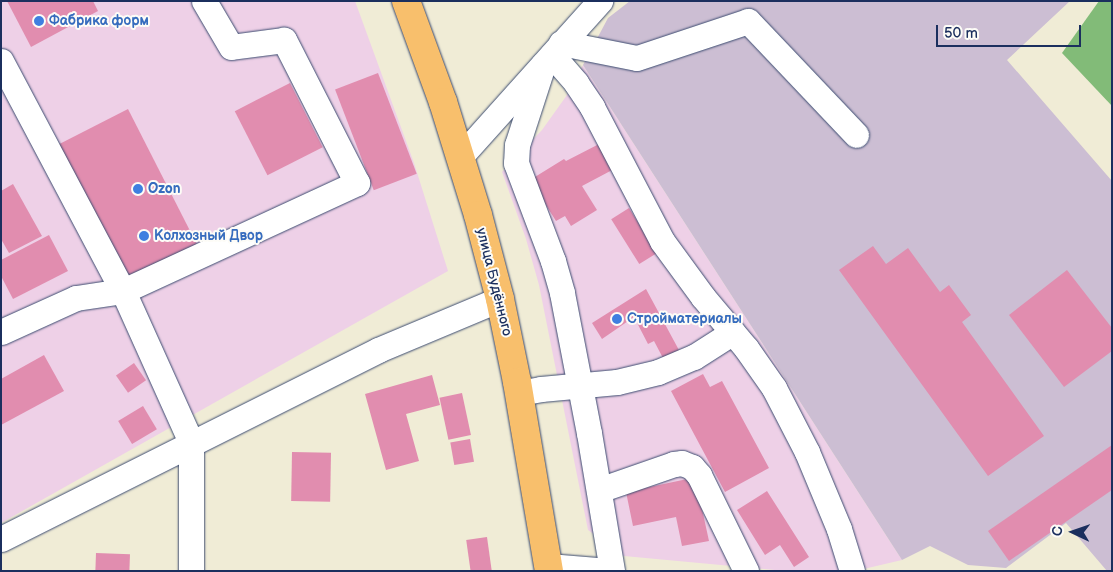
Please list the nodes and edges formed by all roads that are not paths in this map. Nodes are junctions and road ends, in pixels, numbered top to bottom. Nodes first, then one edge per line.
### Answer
1 (204, 1) edge
2 (406, 1) edge
3 (600, 1) edge
4 (552, 54) junction
5 (1, 61) edge
6 (856, 135) dead end
7 (460, 157) junction
8 (123, 291) junction
9 (500, 299) junction
10 (1, 332) edge
11 (733, 332) junction
12 (580, 387) junction
13 (519, 393) junction
14 (191, 442) junction
15 (599, 490) junction
16 (1, 539) edge
17 (549, 569) edge
18 (191, 571) edge
19 (610, 571) edge
20 (746, 571) edge
21 (852, 571) edge

1 - 8 street
2 - 7 main road, улица Будённого
3 - 4 street
4 - 6 street
4 - 7 street
4 - 11 street
4 - 12 street
5 - 8 street
7 - 9 main road, улица Будённого
8 - 10 street
8 - 14 street
9 - 13 main road, улица Будённого
9 - 14 street
11 - 12 street
11 - 21 street
12 - 13 street
12 - 15 street
13 - 17 main road, улица Будённого
14 - 16 street
14 - 18 street
15 - 19 street
15 - 20 street
17 - 19 street

